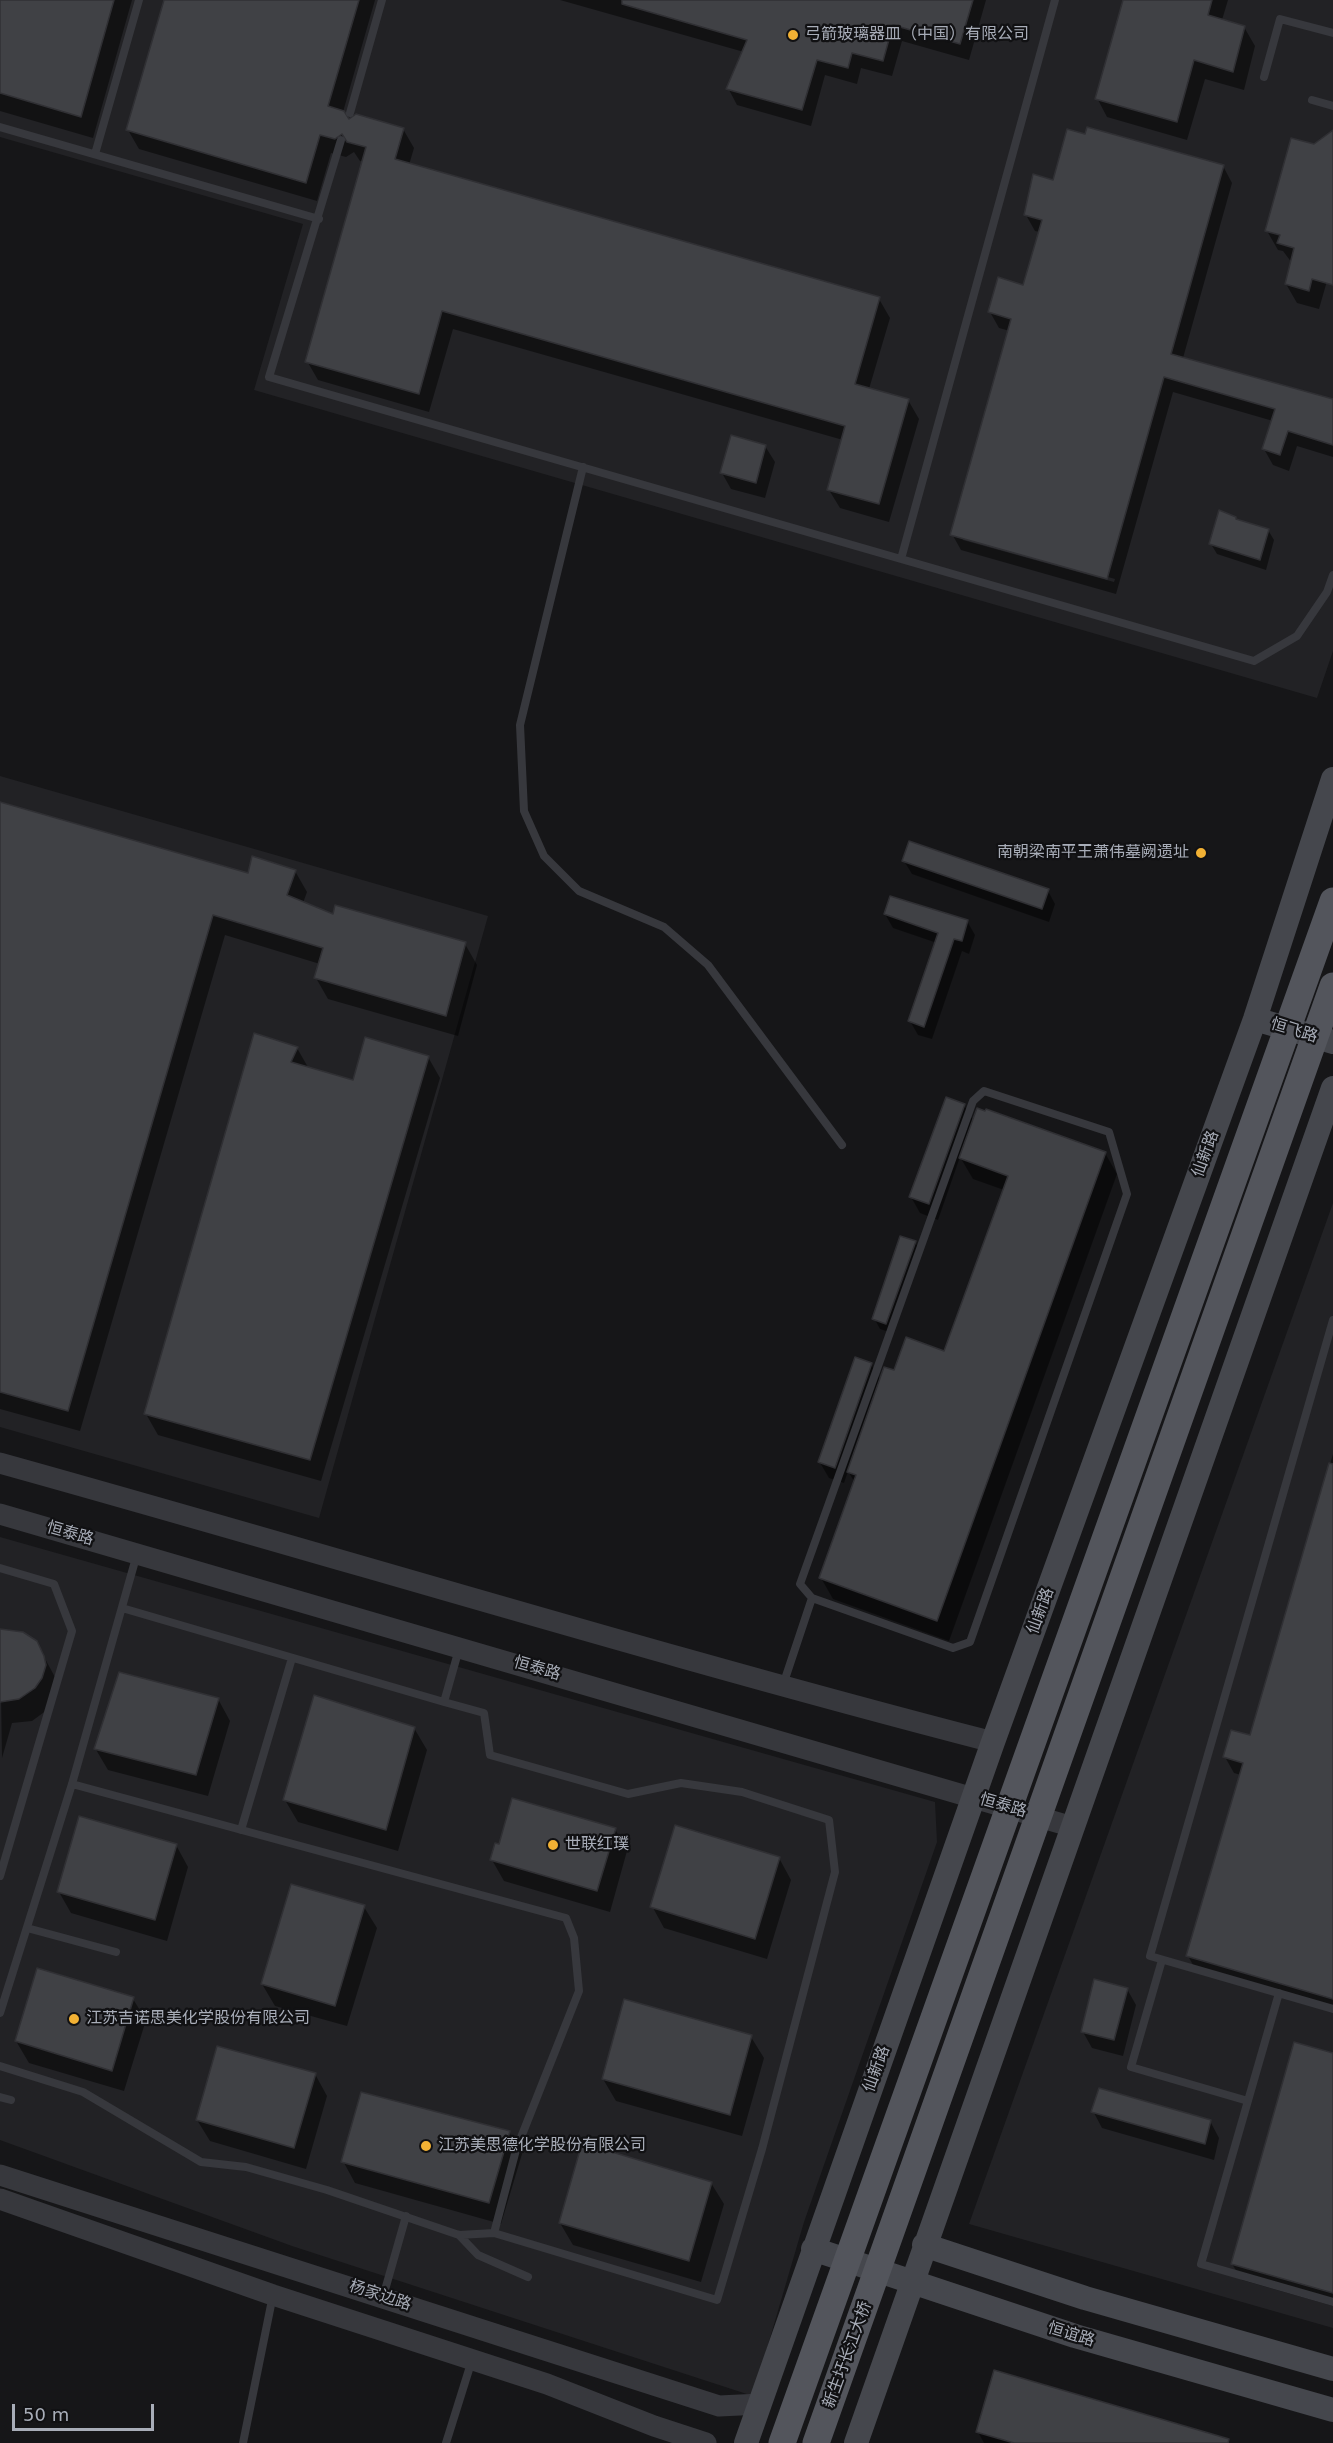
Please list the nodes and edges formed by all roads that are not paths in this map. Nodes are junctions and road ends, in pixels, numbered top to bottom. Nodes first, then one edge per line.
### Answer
1 (139, 0) edge
2 (382, 0) edge
3 (1055, 0) edge
4 (1333, 33) edge
5 (1264, 77) dead end
6 (1312, 100) dead end
7 (1333, 106) edge
8 (350, 113) dead end
9 (0, 127) edge
10 (341, 140) dead end
11 (95, 154) junction
12 (319, 219) junction
13 (583, 467) junction
14 (901, 559) junction
15 (1333, 575) edge
16 (1333, 779) edge
17 (1333, 901) edge
18 (1272, 967) junction
19 (1333, 986) edge
20 (1255, 1019) junction
21 (1333, 1042) edge
22 (1333, 1088) edge
23 (842, 1145) dead end
24 (1333, 1320) edge
25 (0, 1463) edge
26 (0, 1514) edge
27 (137, 1554) junction
28 (0, 1568) edge
29 (812, 1598) junction
30 (122, 1608) junction
31 (460, 1646) junction
32 (292, 1658) junction
33 (782, 1688) junction
34 (444, 1702) junction
35 (993, 1742) junction
36 (72, 1784) junction
37 (975, 1798) junction
38 (1073, 1827) junction
39 (241, 1830) junction
40 (0, 1876) edge
41 (27, 1928) junction
42 (116, 1952) dead end
43 (1162, 1960) junction
44 (1279, 1993) junction
45 (1333, 2009) edge
46 (0, 2013) edge
47 (0, 2066) edge
48 (0, 2097) edge
49 (11, 2100) dead end
50 (1248, 2101) junction
51 (0, 2175) edge
52 (0, 2199) edge
53 (406, 2216) junction
54 (494, 2233) junction
55 (459, 2235) junction
56 (924, 2245) junction
57 (813, 2249) junction
58 (528, 2277) dead end
59 (912, 2281) junction
60 (273, 2295) junction
61 (383, 2297) junction
62 (1333, 2302) edge
63 (472, 2359) junction
64 (1333, 2369) edge
65 (761, 2404) junction
66 (1333, 2410) edge
67 (654, 2426) junction
68 (243, 2443) edge
69 (446, 2443) edge
70 (677, 2443) edge
71 (706, 2443) edge
72 (746, 2443) edge
73 (782, 2443) edge
74 (816, 2443) edge
75 (856, 2443) edge

1 - 11 lane
2 - 8 lane
3 - 14 lane
4 - 5 lane
6 - 7 lane
9 - 11 lane
10 - 12 lane
11 - 12 lane
12 - 13 lane
13 - 14 lane
13 - 23 lane
14 - 15 lane
16 - 18 main road, 仙新路
17 - 73 main road, 仙新路
18 - 19 main road
18 - 20 main road, 仙新路
19 - 74 main road, 新生圩长江大桥
20 - 21 main road, 恒飞路
20 - 35 main road, 仙新路
22 - 38 main road
24 - 43 lane
25 - 33 street
26 - 27 street, 恒泰路
27 - 30 lane
27 - 31 street, 恒泰路
28 - 40 lane
29 - 29 lane
29 - 33 lane
30 - 32 lane
30 - 36 lane
31 - 34 lane
31 - 37 street, 恒泰路
32 - 34 lane
32 - 39 lane
33 - 35 street
34 - 54 lane
35 - 37 main road, 仙新路
36 - 39 lane
36 - 41 lane
37 - 38 street, 恒泰路
37 - 57 main road, 仙新路
38 - 56 main road
39 - 54 lane
41 - 42 lane
41 - 46 lane
43 - 44 lane
43 - 50 lane
44 - 45 lane
44 - 50 lane
47 - 53 lane
48 - 49 lane
50 - 62 lane
51 - 61 street, 杨家边路
52 - 60 street, 杨家边路
53 - 55 lane
53 - 61 lane
54 - 55 lane
55 - 58 lane
56 - 59 main road
56 - 64 main road
57 - 59 main road, 恒谊路
57 - 65 main road, 仙新路
59 - 66 main road, 恒谊路
59 - 75 main road
60 - 63 street, 杨家边路
60 - 68 lane
61 - 65 street, 杨家边路
63 - 67 street, 杨家边路
63 - 69 lane
65 - 72 main road, 仙新路
67 - 70 street, 杨家边路
67 - 71 street, 杨家边路

